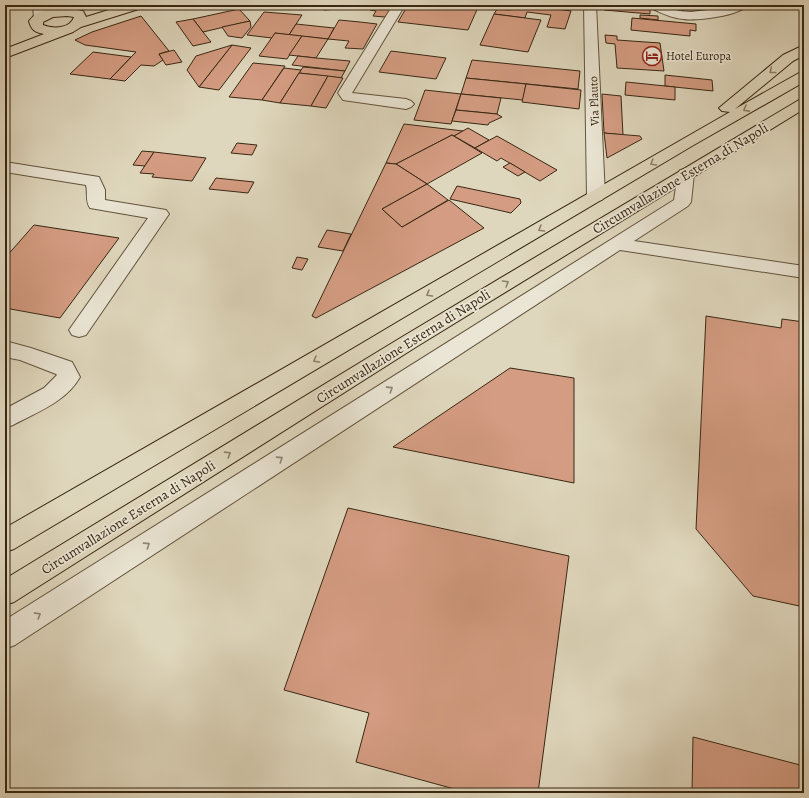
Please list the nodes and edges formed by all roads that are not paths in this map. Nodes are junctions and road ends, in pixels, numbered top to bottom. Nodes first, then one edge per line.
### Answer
1 (82, 5) edge
2 (138, 5) edge
3 (399, 5) edge
4 (590, 5) edge
5 (655, 5) edge
6 (741, 5) edge
7 (53, 13) junction
8 (38, 15) edge
9 (73, 26) junction
10 (24, 29) dead end
11 (804, 49) edge
12 (5, 54) edge
13 (804, 76) edge
14 (804, 103) edge
15 (406, 104) dead end
16 (804, 112) edge
17 (760, 129) junction
18 (686, 142) junction
19 (5, 167) edge
20 (686, 174) junction
21 (596, 196) junction
22 (617, 244) junction
23 (804, 272) edge
24 (79, 330) dead end
25 (5, 349) edge
26 (5, 419) edge
27 (5, 542) edge
28 (10, 594) edge
29 (5, 636) edge

1 - 7 main road
2 - 9 main road
3 - 15 street
4 - 21 street, Via Plauto
5 - 6 street
7 - 8 main road
7 - 9 main road
8 - 9 main road
8 - 10 main road
9 - 12 main road
11 -> 18 main road
13 -> 18 main road, Circumvallazione Esterna di Napoli
14 - 17 main road, Circumvallazione Esterna di Napoli
16 - 17 main road
17 - 20 main road, Circumvallazione Esterna di Napoli
18 -> 21 main road, Circumvallazione Esterna di Napoli
19 - 24 street
20 - 22 street
28 -> 20 main road, Circumvallazione Esterna di Napoli
21 -> 27 main road, Circumvallazione Esterna di Napoli
22 - 23 street
29 -> 22 street
25 - 26 street

